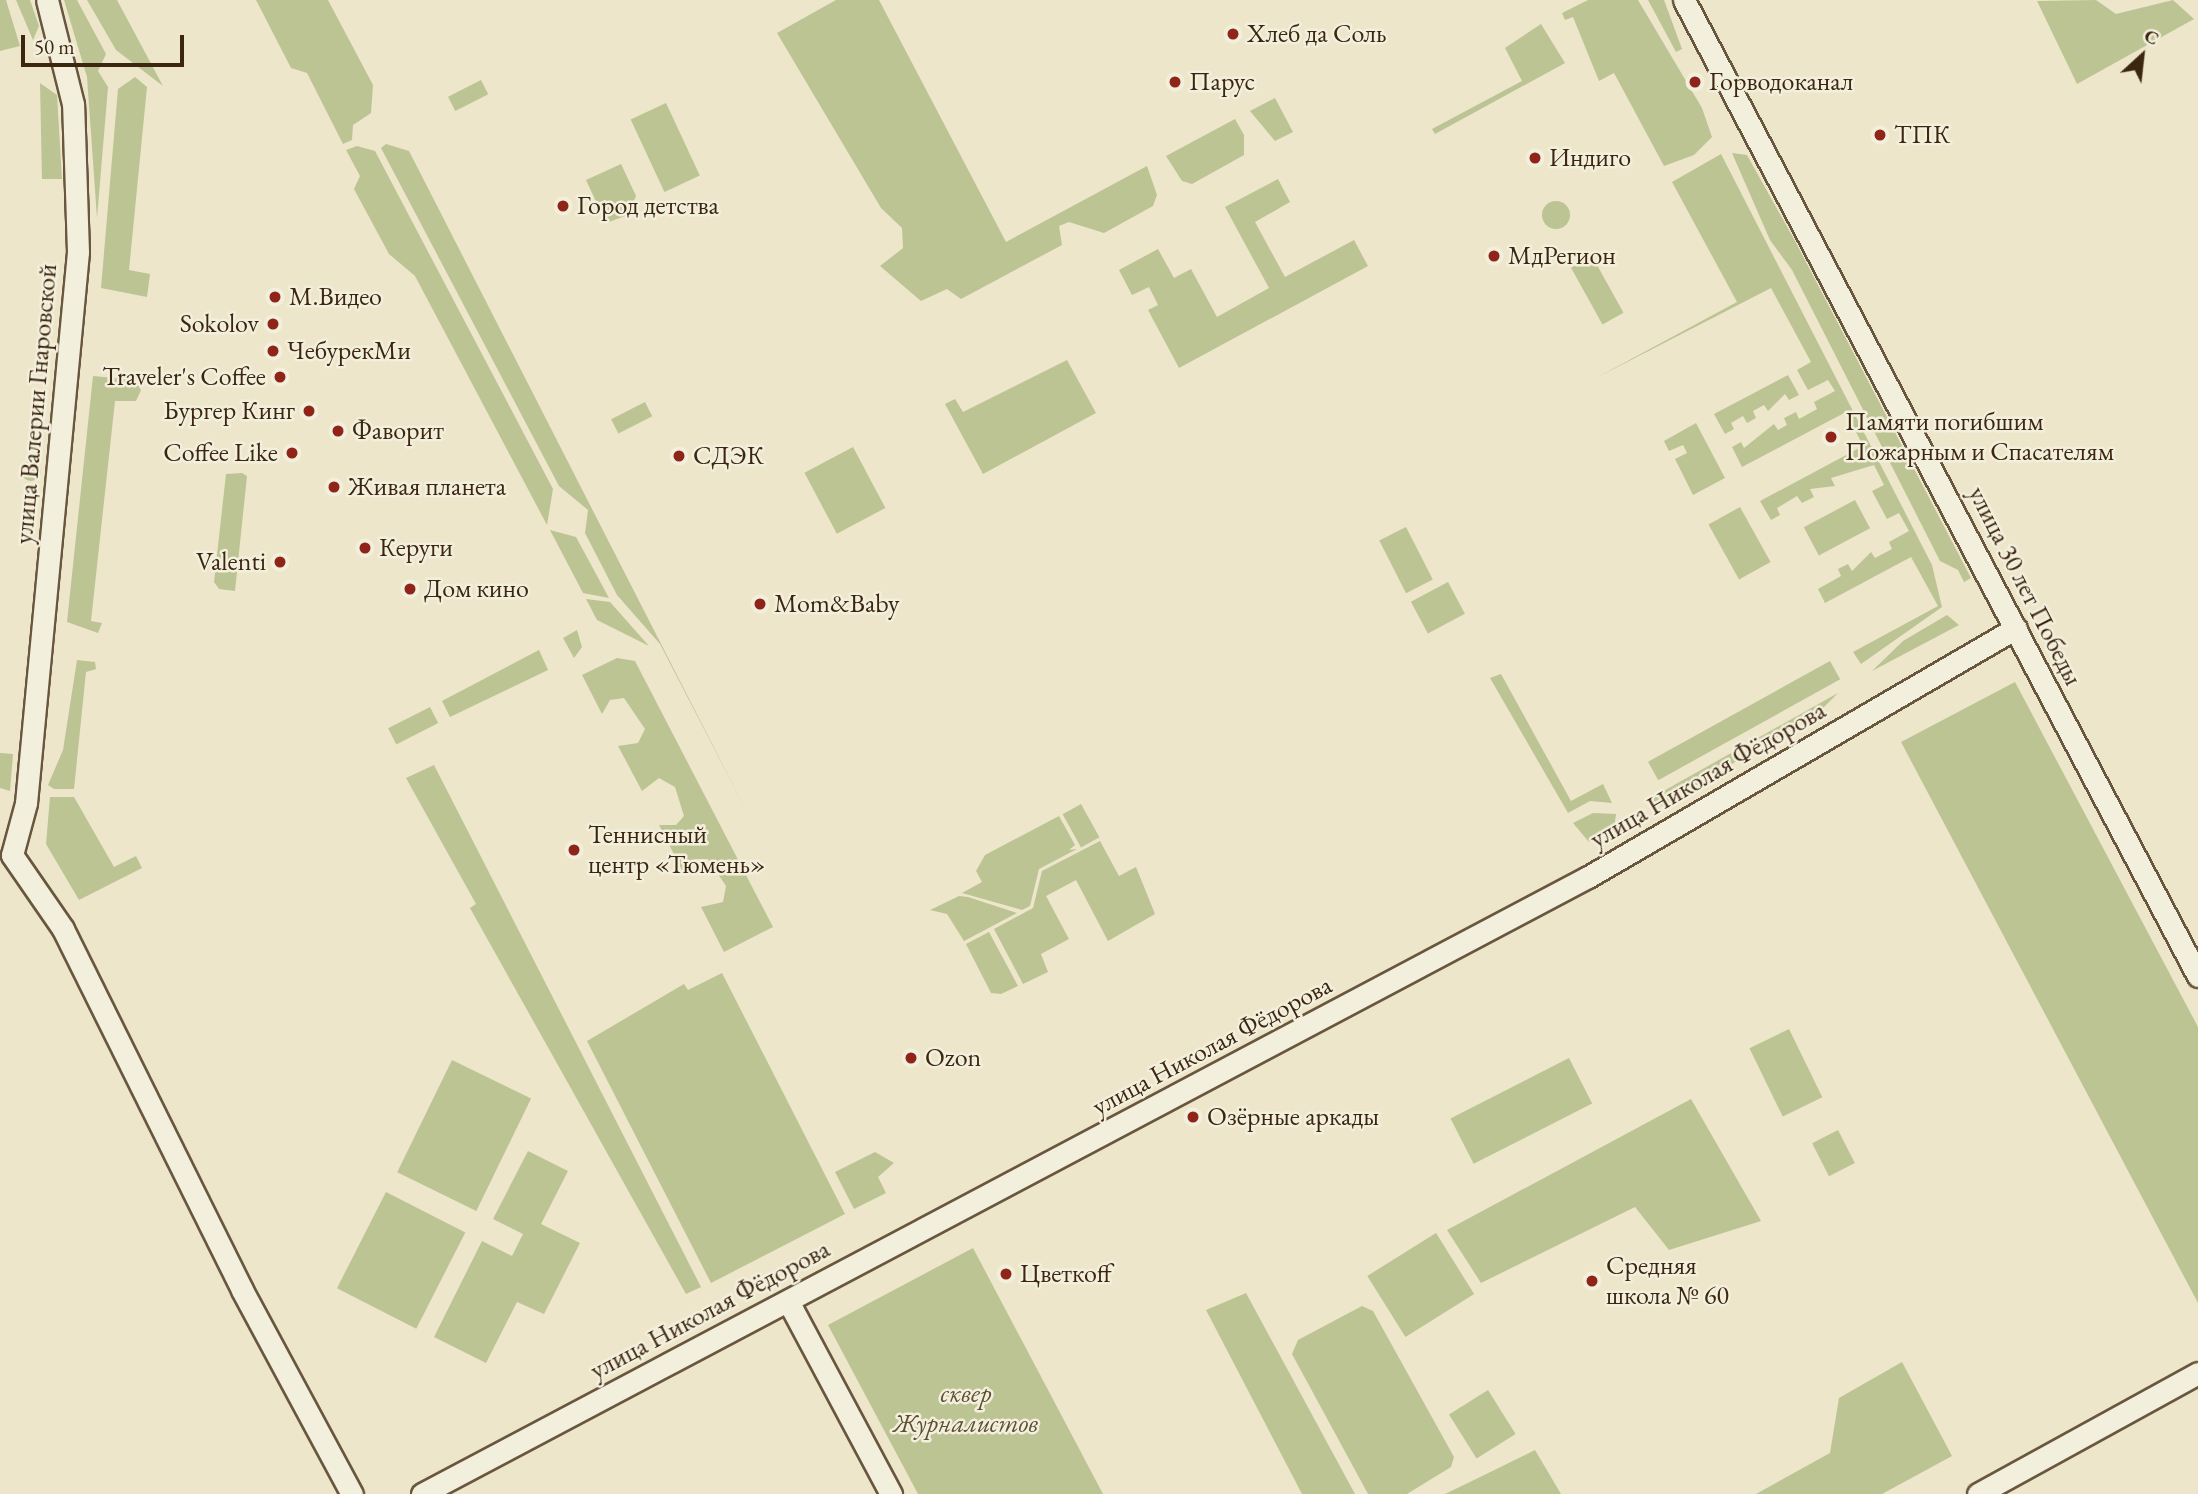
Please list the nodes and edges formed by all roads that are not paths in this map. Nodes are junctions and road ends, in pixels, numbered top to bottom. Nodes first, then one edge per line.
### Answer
1 (47, 0) edge
2 (1684, 0) edge
3 (2016, 628) junction
4 (6, 861) edge
5 (2198, 976) edge
6 (788, 1301) junction
7 (2198, 1373) edge
8 (352, 1494) edge
9 (422, 1494) edge
10 (891, 1494) edge
11 (1978, 1494) edge

1 - 4 street, улица Валерии Гнаровской
2 - 3 street, улица 30 лет Победы
3 - 5 street, улица 30 лет Победы
3 - 6 street, улица Николая Фёдорова
4 - 8 street
6 - 9 street, улица Николая Фёдорова
6 - 10 street
7 - 11 street

